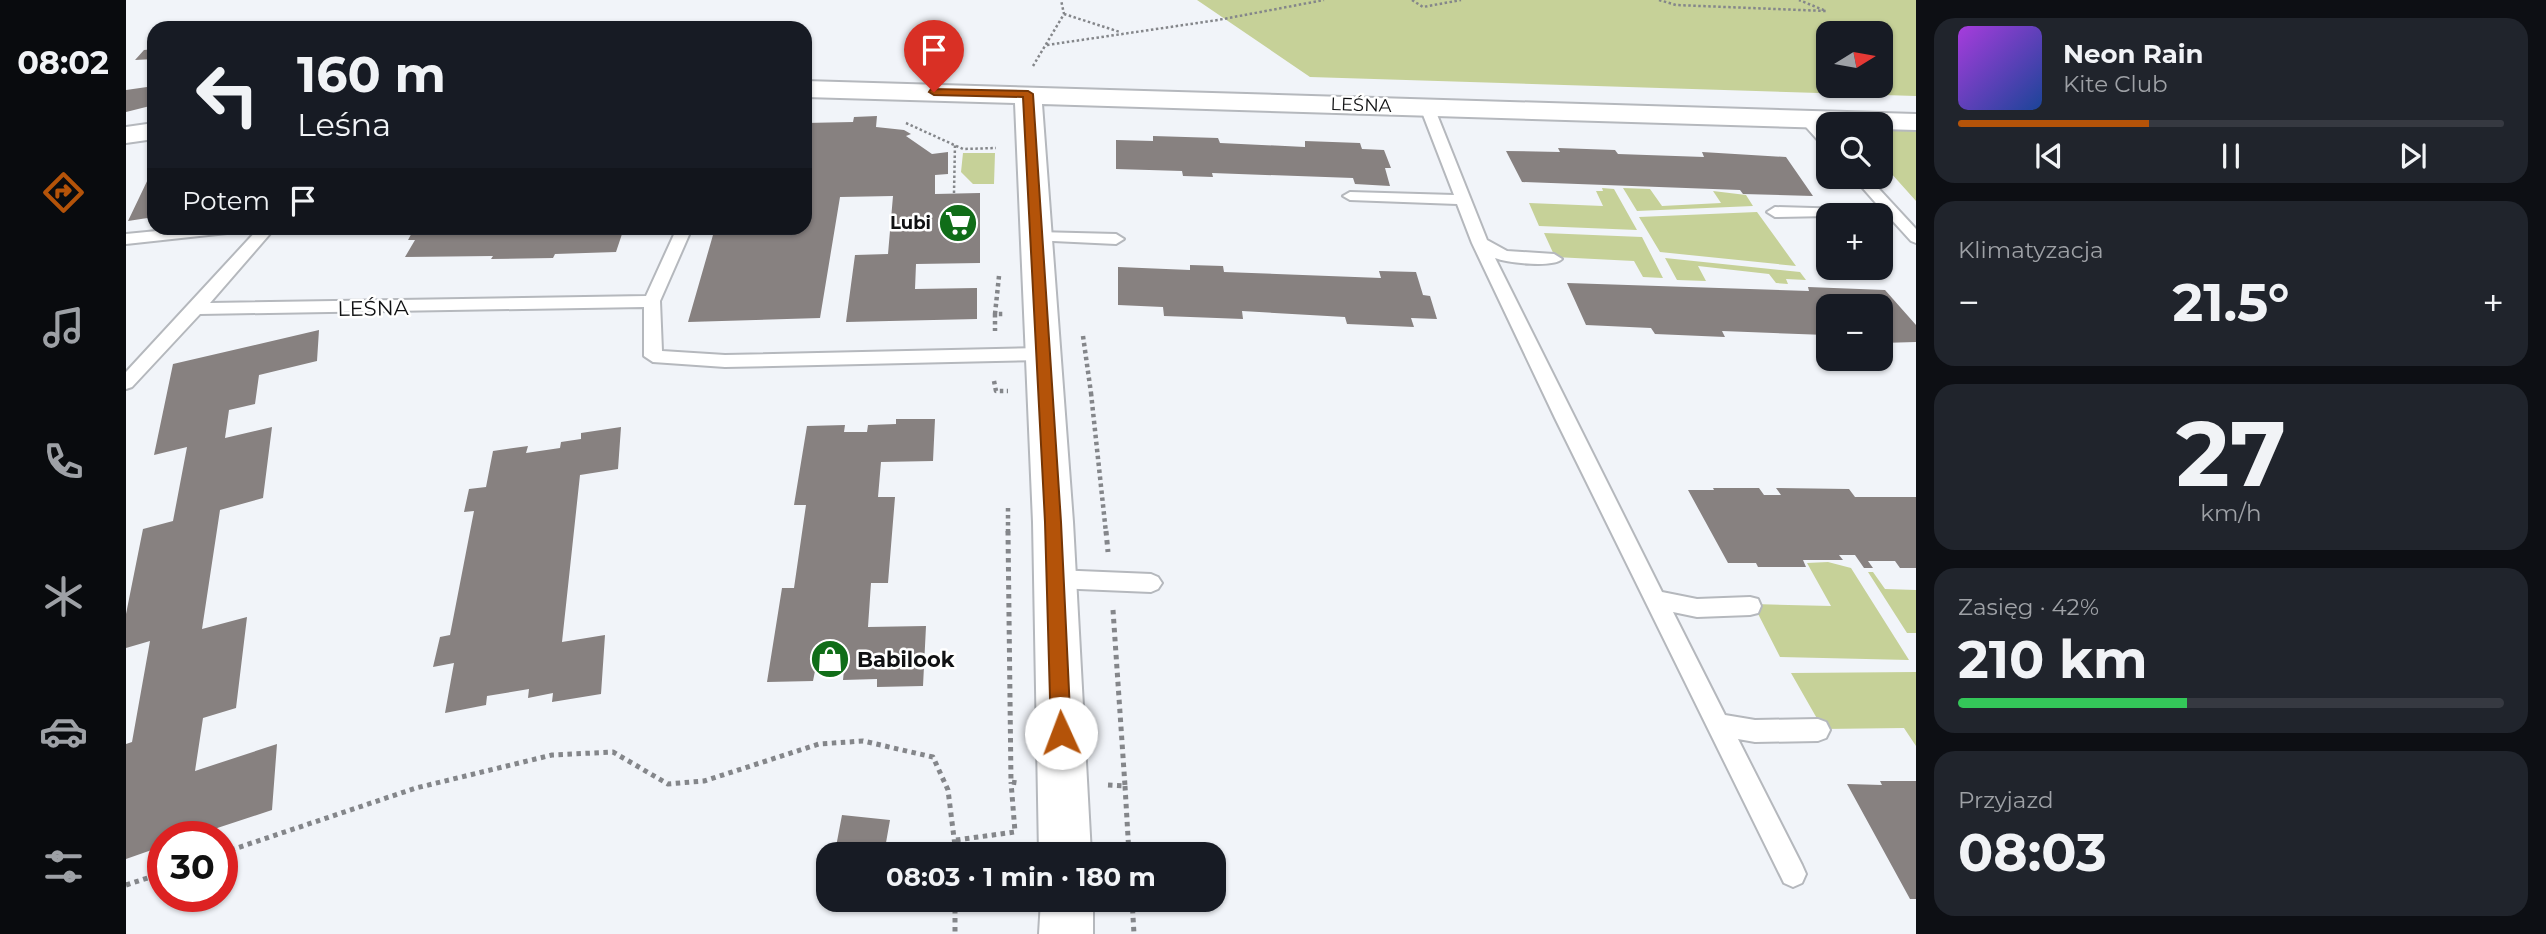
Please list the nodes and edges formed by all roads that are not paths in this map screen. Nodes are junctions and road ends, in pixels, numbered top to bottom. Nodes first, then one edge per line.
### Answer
1 (1030, 82) junction
2 (812, 89) edge
3 (1427, 107) junction
4 (1805, 118) junction
5 (1916, 122) edge
6 (1816, 130) edge
7 (147, 132) edge
8 (126, 135) edge
9 (1871, 189) edge
10 (1350, 196) dead end
11 (1464, 200) junction
12 (1775, 212) dead end
13 (1896, 215) junction
14 (163, 235) edge
15 (261, 235) edge
16 (682, 235) edge
17 (1037, 237) junction
18 (1916, 237) edge
19 (126, 239) edge
20 (1116, 239) dead end
21 (1480, 243) junction
22 (1554, 259) dead end
23 (652, 301) junction
24 (196, 309) junction
25 (1044, 354) junction
26 (126, 383) edge
27 (1055, 579) junction
28 (1150, 583) dead end
29 (1654, 598) junction
30 (1750, 606) dead end
31 (1720, 725) junction
32 (1818, 730) dead end
33 (1065, 842) edge
34 (1793, 874) dead end
35 (1067, 912) edge
36 (1066, 934) edge

1 - 2 street, LEŚNA
1 - 3 street, LEŚNA
1 - 17 street
3 - 4 street, LEŚNA
3 - 11 lane
4 - 5 street, LEŚNA
4 - 6 lane
7 - 8 street
9 - 13 lane
10 - 11 lane
11 - 21 lane
12 - 13 lane
13 - 18 lane
14 - 19 lane
15 - 24 lane
16 - 23 lane
17 - 20 lane
17 - 25 street
21 - 22 lane
21 - 29 lane
23 - 24 lane, LEŚNA
23 - 25 lane
24 - 26 lane
25 - 27 street
27 - 28 lane
27 - 33 street
29 - 30 lane
29 - 31 lane
31 - 32 lane
31 - 34 lane
35 - 36 street

